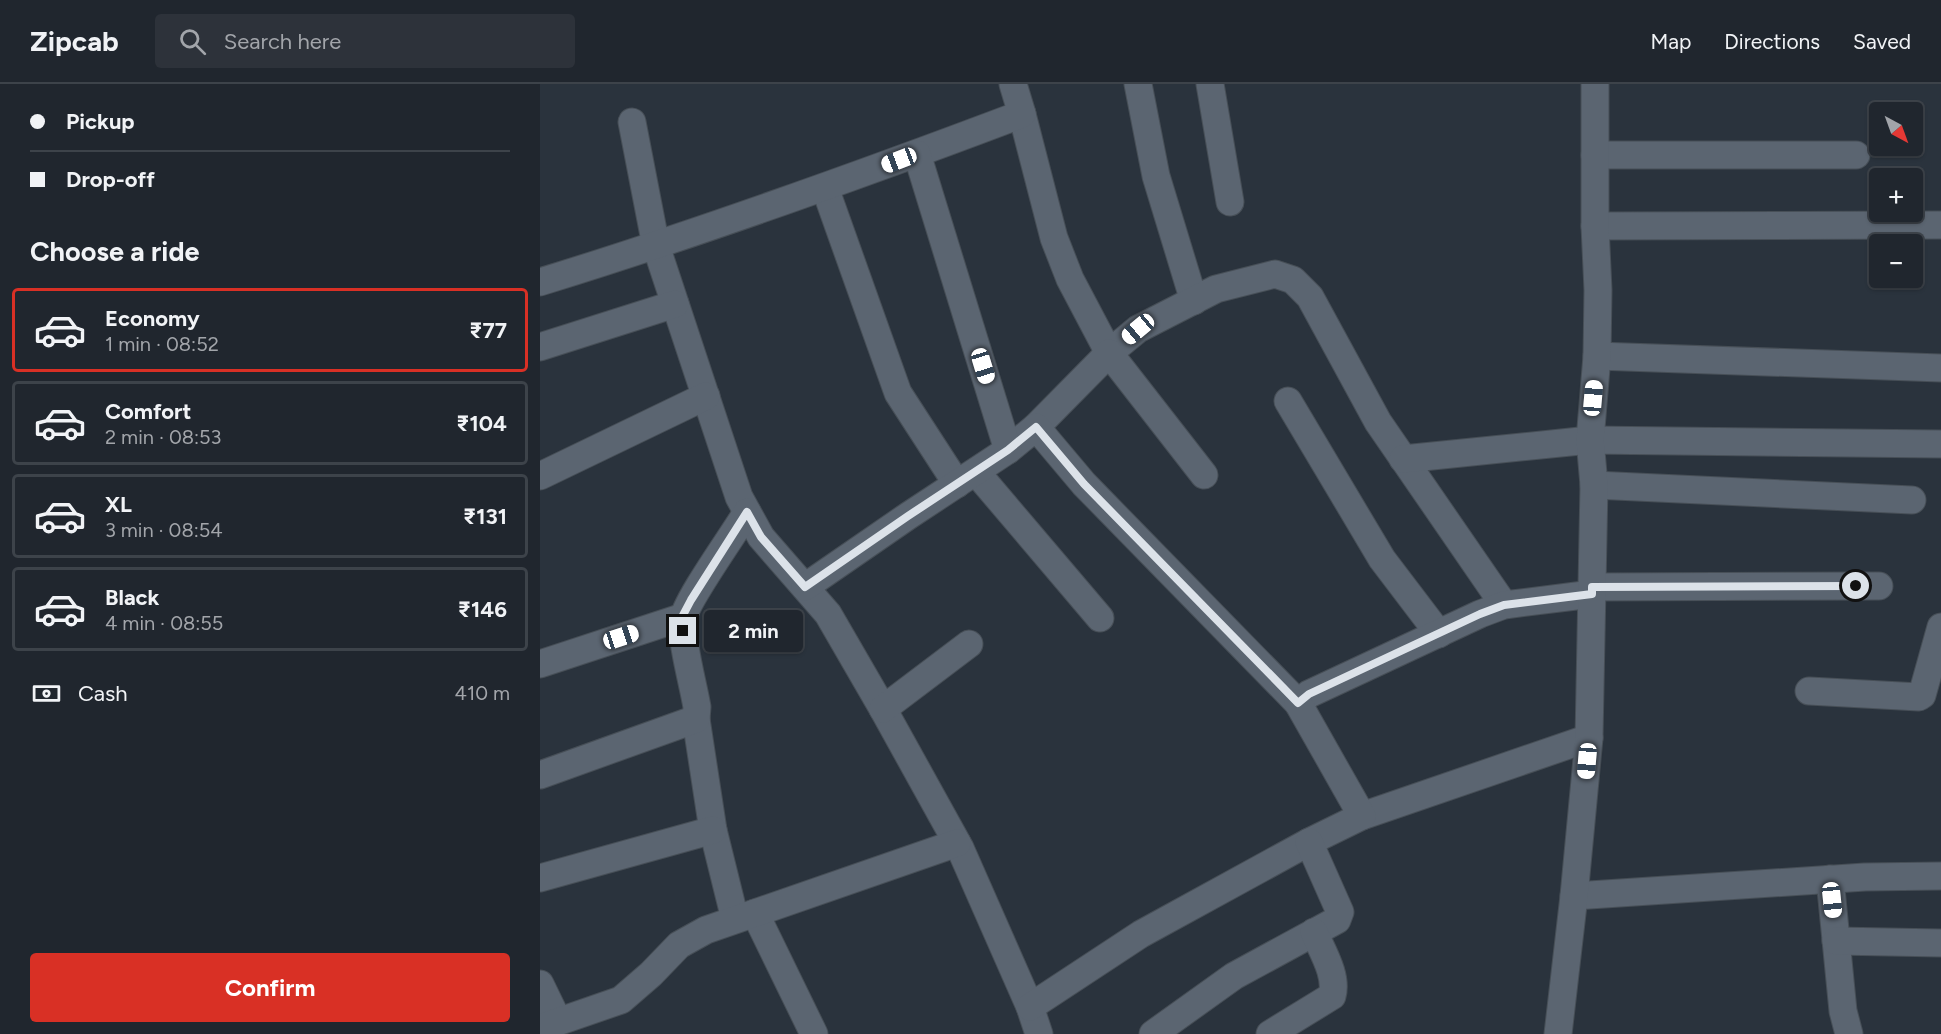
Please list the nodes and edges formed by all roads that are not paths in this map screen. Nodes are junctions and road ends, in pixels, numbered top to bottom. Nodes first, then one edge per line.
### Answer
1 (1013, 84) edge
2 (1138, 84) edge
3 (1210, 84) edge
4 (1595, 84) edge
5 (1022, 114) junction
6 (632, 122) dead end
7 (917, 154) junction
8 (1595, 155) junction
9 (1856, 155) dead end
10 (825, 188) junction
11 (1230, 202) dead end
12 (1941, 225) edge
13 (1595, 226) junction
14 (656, 246) junction
15 (540, 282) edge
16 (1194, 300) junction
17 (675, 304) junction
18 (540, 347) edge
19 (1109, 353) junction
20 (1597, 356) junction
21 (1941, 368) edge
22 (706, 396) junction
23 (1288, 401) dead end
24 (1036, 427) junction
25 (1590, 440) junction
26 (1941, 444) edge
27 (1008, 450) junction
28 (1403, 459) junction
29 (1204, 475) dead end
30 (540, 476) edge
31 (966, 478) junction
32 (1594, 485) junction
33 (1912, 500) dead end
34 (747, 512) junction
35 (1879, 586) dead end
36 (805, 587) junction
37 (1592, 590) junction
38 (1504, 605) junction
39 (682, 617) junction
40 (1100, 618) dead end
41 (1438, 633) junction
42 (1940, 635) edge
43 (969, 644) dead end
44 (540, 664) edge
45 (1809, 691) dead end
46 (1298, 703) junction
47 (883, 709) junction
48 (696, 719) junction
49 (1589, 738) junction
50 (540, 775) edge
51 (1362, 816) junction
52 (713, 830) junction
53 (1309, 842) junction
54 (957, 843) junction
55 (1941, 876) edge
56 (540, 878) edge
57 (1830, 879) junction
58 (1574, 896) junction
59 (745, 916) junction
60 (1314, 932) junction
61 (1836, 941) junction
62 (1941, 943) edge
63 (540, 984) edge
64 (1030, 1007) junction
65 (561, 1025) edge
66 (1288, 1029) edge
67 (814, 1034) edge
68 (1039, 1034) edge
69 (1153, 1034) edge
70 (1558, 1034) edge
71 (1849, 1034) edge

1 - 5 street
2 - 16 street
3 - 11 street
4 - 8 street
5 - 7 street
5 - 19 street
6 - 14 street
7 - 10 street
7 - 27 street
8 - 9 street
8 - 13 street
10 - 14 street
10 - 31 street
12 - 13 street
13 - 20 street
14 - 15 street
14 - 17 street
16 - 19 street
16 - 28 street
17 - 18 street
17 - 22 street
19 - 24 street
19 - 29 street
20 - 21 street
20 - 25 street
22 - 30 street
22 - 34 street
23 - 41 street
24 - 27 street
24 - 46 street
25 - 26 street
25 - 28 street
25 - 32 street
27 - 31 street
28 - 38 street
31 - 36 street
31 - 40 street
32 - 33 street
32 - 37 street
34 - 36 street
34 - 39 street
35 - 37 street
36 - 47 street
37 - 38 street
37 - 49 street
38 - 41 street
39 - 44 street
39 - 48 street
41 - 46 street
42 - 45 street
43 - 47 street
46 - 51 street
47 - 54 street
48 - 50 street
48 - 52 street
49 - 51 street
49 - 58 street
51 - 53 street
52 - 56 street
52 - 59 street
53 - 60 street
53 - 64 street
54 - 59 street
54 - 64 street
55 - 57 street
57 - 58 street
57 - 61 street
58 - 70 street
59 - 65 street
59 - 67 street
60 - 66 street
60 - 69 street
61 - 62 street
61 - 71 street
63 - 65 street
64 - 68 street

